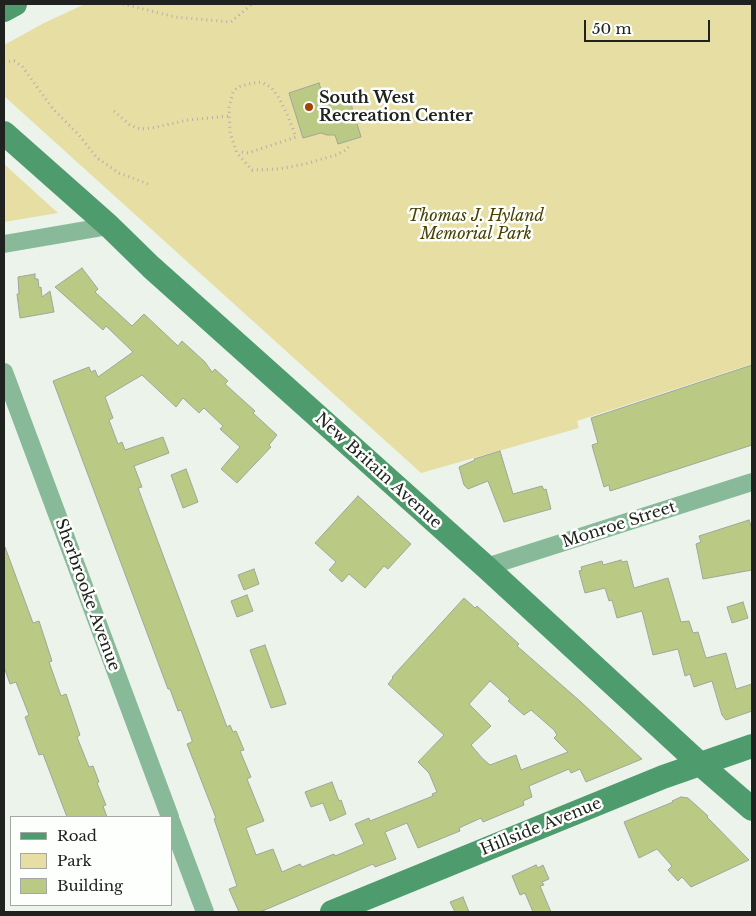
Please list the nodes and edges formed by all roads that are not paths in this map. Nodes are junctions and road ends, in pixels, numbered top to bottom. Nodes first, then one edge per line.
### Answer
1 (15, 4) edge
2 (4, 10) edge
3 (4, 133) edge
4 (109, 226) junction
5 (4, 244) edge
6 (4, 372) edge
7 (752, 482) edge
8 (486, 567) junction
9 (752, 746) edge
10 (700, 764) junction
11 (752, 809) edge
12 (170, 816) edge
13 (172, 822) edge
14 (206, 912) edge
15 (332, 912) edge

1 - 2 main road
3 - 4 main road, New Britain Avenue
4 - 5 street
4 - 8 main road, New Britain Avenue
6 - 12 street, Sherbrooke Avenue
7 - 8 street, Monroe Street
8 - 10 main road, New Britain Avenue
9 - 10 main road, Hillside Avenue
10 - 11 main road, New Britain Avenue
10 - 15 main road, Hillside Avenue
13 - 14 street, Sherbrooke Avenue

